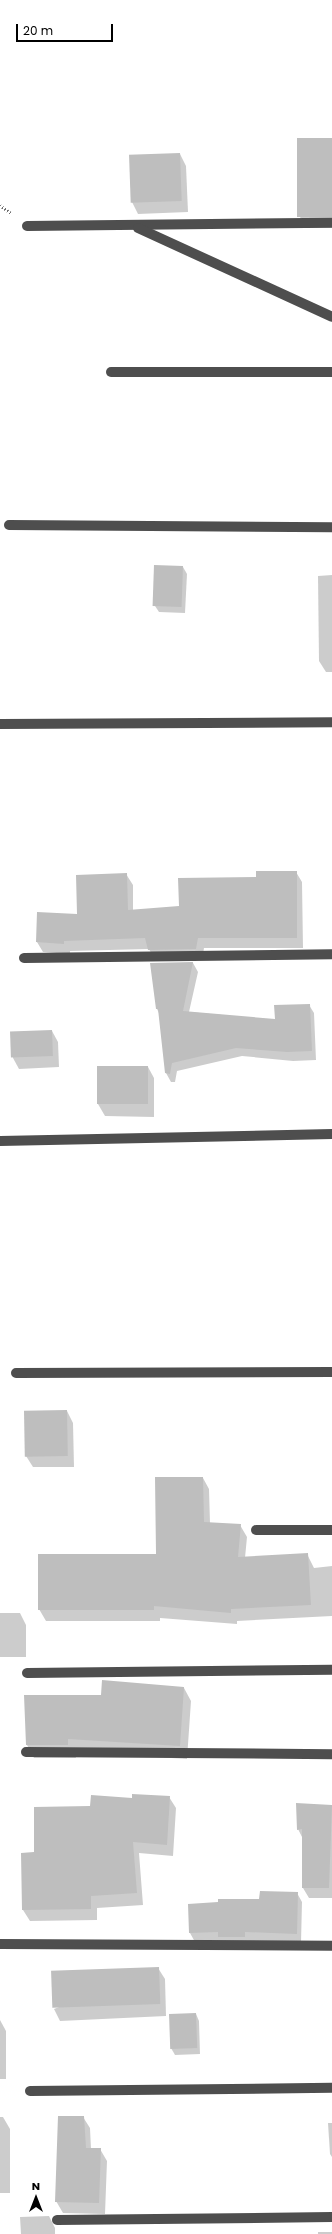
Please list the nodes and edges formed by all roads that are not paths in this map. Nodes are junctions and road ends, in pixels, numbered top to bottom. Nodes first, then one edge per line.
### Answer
1 (332, 223) edge
2 (27, 226) dead end
3 (134, 226) junction
4 (332, 317) edge
5 (111, 372) dead end
6 (332, 372) edge
7 (9, 525) dead end
8 (332, 527) edge
9 (332, 722) edge
10 (0, 724) edge
11 (332, 954) edge
12 (24, 958) dead end
13 (332, 1134) edge
14 (0, 1141) edge
15 (332, 1372) edge
16 (16, 1373) dead end
17 (256, 1530) dead end
18 (332, 1530) edge
19 (332, 1670) edge
20 (27, 1674) dead end
21 (26, 1752) dead end
22 (332, 1754) edge
23 (0, 1944) edge
24 (332, 1946) edge
25 (332, 2088) edge
26 (30, 2091) dead end
27 (332, 2217) edge
28 (57, 2220) dead end

1 - 3 street
2 - 3 street
3 - 4 street
5 - 6 street
7 - 8 street
9 - 10 street
11 - 12 street
13 - 14 street
15 - 16 street
17 - 18 street
19 - 20 street
21 - 22 street
23 - 24 street
25 - 26 street
27 - 28 street

